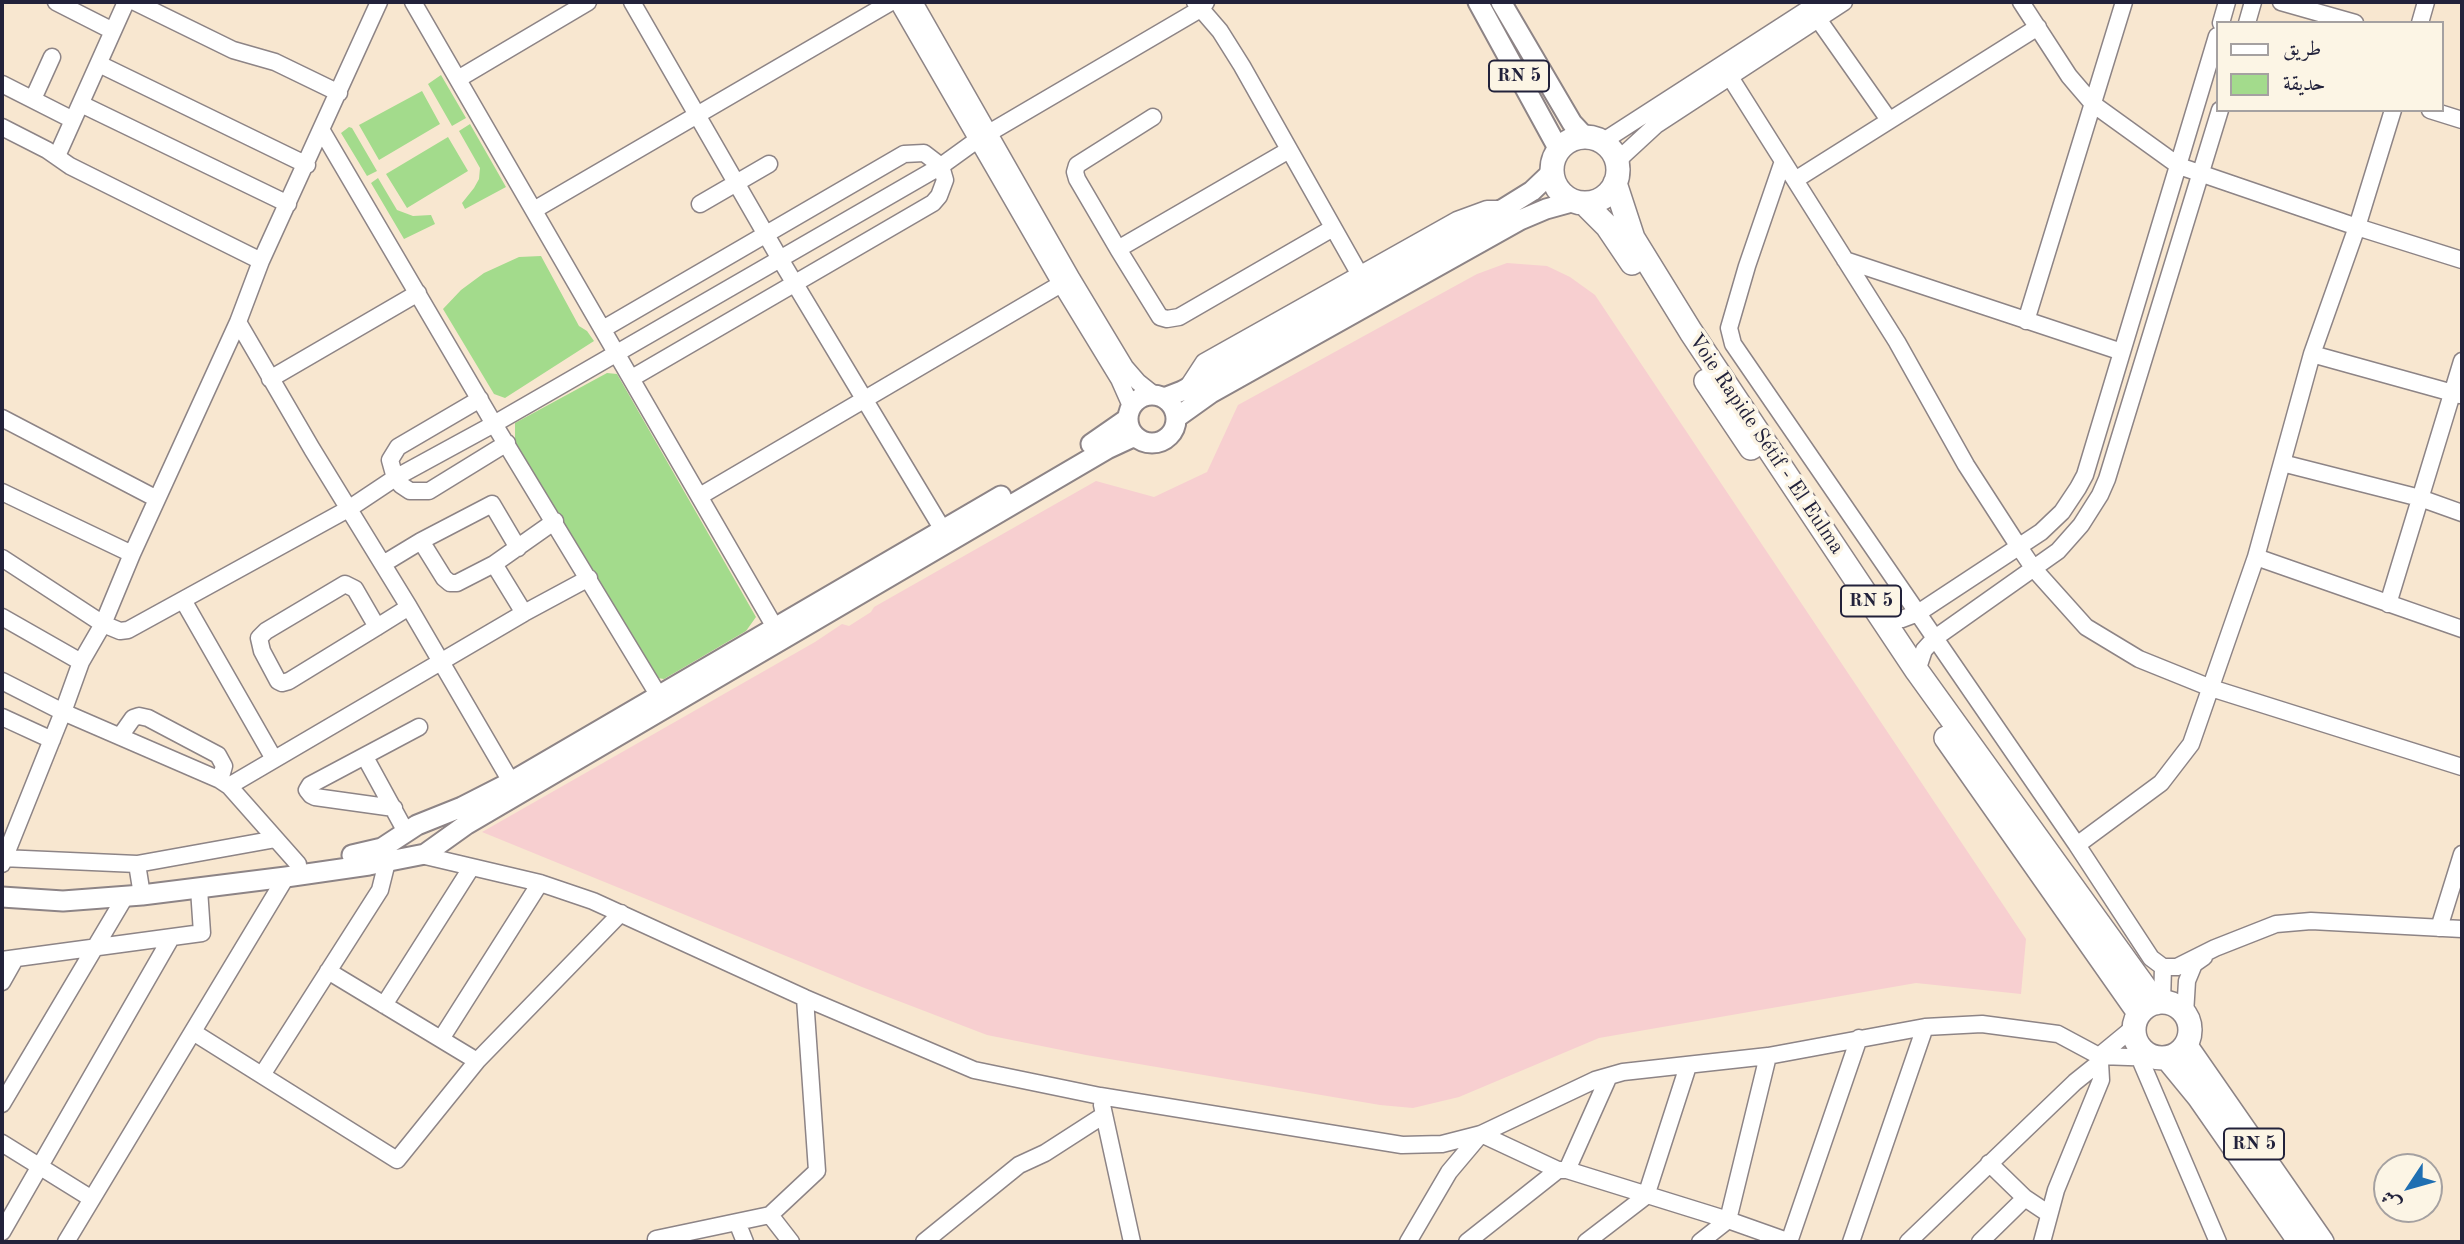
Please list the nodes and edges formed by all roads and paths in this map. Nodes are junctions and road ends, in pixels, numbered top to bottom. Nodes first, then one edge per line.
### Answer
1 (56, 2) edge
2 (126, 2) edge
3 (135, 2) edge
4 (379, 2) edge
5 (413, 2) edge
6 (588, 2) edge
7 (632, 2) edge
8 (891, 2) edge
9 (898, 2) edge
10 (914, 2) edge
11 (1478, 2) edge
12 (1501, 2) edge
13 (1819, 2) edge
14 (1844, 2) edge
15 (2021, 2) edge
16 (2124, 2) edge
17 (2227, 2) edge
18 (2253, 2) edge
19 (2281, 2) edge
20 (2426, 2) edge
21 (1201, 4) edge
22 (1818, 19) junction
23 (2222, 21) edge
24 (2248, 21) edge
25 (2348, 21) edge
26 (2421, 21) edge
27 (2038, 27) junction
28 (113, 31) junction
29 (2216, 39) edge
30 (52, 57) dead end
31 (99, 64) junction
32 (1730, 77) junction
33 (458, 79) junction
34 (2, 84) edge
35 (339, 93) junction
36 (33, 99) junction
37 (80, 104) junction
38 (2093, 104) junction
39 (2219, 112) edge
40 (2392, 112) edge
41 (2436, 112) edge
42 (698, 116) junction
43 (1153, 117) dead end
44 (74, 120) junction
45 (1889, 120) junction
46 (2462, 120) edge
47 (2, 127) edge
48 (322, 131) junction
49 (983, 137) junction
50 (1594, 139) junction
51 (1289, 150) junction
52 (57, 156) junction
53 (1556, 161) junction
54 (1783, 161) junction
55 (769, 164) dead end
56 (307, 165) junction
57 (940, 166) junction
58 (2179, 166) junction
59 (1616, 172) junction
60 (2200, 175) junction
61 (1795, 180) junction
62 (736, 183) junction
63 (848, 187) junction
64 (1579, 202) junction
65 (288, 204) junction
66 (700, 204) dead end
67 (1503, 209) junction
68 (534, 210) junction
69 (841, 224) junction
70 (2357, 227) junction
71 (1334, 228) junction
72 (766, 234) junction
73 (1118, 249) junction
74 (780, 259) junction
75 (1845, 260) junction
76 (2462, 260) edge
77 (261, 261) junction
78 (1360, 275) junction
79 (795, 284) junction
80 (1061, 284) junction
81 (418, 293) junction
82 (714, 297) junction
83 (2026, 321) junction
84 (238, 322) junction
85 (603, 329) junction
86 (707, 335) junction
87 (2122, 352) junction
88 (617, 353) junction
89 (2312, 354) junction
90 (2462, 361) edge
91 (632, 378) junction
92 (270, 379) junction
93 (1187, 388) junction
94 (2457, 394) edge
95 (1158, 396) junction
96 (480, 399) junction
97 (865, 400) junction
98 (2, 418) edge
99 (1176, 418) junction
100 (1131, 420) junction
101 (494, 424) junction
102 (507, 443) junction
103 (2282, 463) junction
104 (395, 478) junction
105 (2, 492) edge
106 (700, 496) junction
107 (2420, 498) junction
108 (157, 499) junction
109 (350, 508) junction
110 (2462, 513) edge
111 (555, 522) junction
112 (947, 536) junction
113 (421, 541) junction
114 (2018, 547) junction
115 (518, 548) junction
116 (132, 555) junction
117 (2256, 557) junction
118 (2, 558) edge
119 (383, 564) junction
120 (494, 564) junction
121 (2034, 569) junction
122 (589, 578) junction
123 (183, 600) junction
124 (2388, 604) junction
125 (409, 607) junction
126 (524, 613) junction
127 (1918, 613) junction
128 (2, 617) edge
129 (1881, 617) junction
130 (103, 624) junction
131 (377, 627) junction
132 (2462, 629) edge
133 (779, 633) junction
134 (1935, 638) junction
135 (81, 662) junction
136 (440, 663) junction
137 (1917, 671) junction
138 (2, 681) edge
139 (2211, 688) junction
140 (663, 702) junction
141 (63, 712) junction
142 (2, 717) edge
143 (419, 727) dead end
144 (121, 735) junction
145 (52, 740) junction
146 (365, 757) junction
147 (274, 759) junction
148 (2462, 767) edge
149 (224, 783) junction
150 (515, 788) junction
151 (394, 808) junction
152 (428, 820) junction
153 (407, 832) junction
154 (276, 839) junction
155 (440, 844) junction
156 (2077, 845) junction
157 (2462, 854) edge
158 (421, 855) junction
159 (374, 860) junction
160 (3, 861) edge
161 (471, 868) junction
162 (292, 870) junction
163 (540, 883) junction
164 (2, 884) edge
165 (136, 885) junction
166 (199, 889) junction
167 (2, 897) edge
168 (621, 913) junction
169 (2438, 928) junction
170 (2462, 929) edge
171 (172, 938) junction
172 (94, 948) junction
173 (2215, 948) junction
174 (8, 960) edge
175 (2163, 967) junction
176 (328, 971) junction
177 (2, 982) edge
178 (805, 998) junction
179 (384, 1005) junction
180 (2147, 1011) junction
181 (2185, 1014) junction
182 (1925, 1027) junction
183 (193, 1032) junction
184 (1859, 1038) junction
185 (441, 1039) junction
186 (2163, 1055) junction
187 (1768, 1056) junction
188 (2100, 1059) junction
189 (477, 1061) junction
190 (1688, 1066) junction
191 (262, 1075) junction
192 (1609, 1076) junction
193 (1100, 1096) junction
194 (2, 1104) edge
195 (1104, 1115) junction
196 (1481, 1134) junction
197 (2, 1143) edge
198 (1989, 1163) junction
199 (41, 1167) junction
200 (1563, 1170) junction
201 (1646, 1196) junction
202 (2025, 1198) junction
203 (92, 1199) junction
204 (2049, 1214) junction
205 (770, 1215) junction
206 (1728, 1220) junction
207 (737, 1222) junction
208 (2, 1232) edge
209 (656, 1239) dead end
210 (66, 1242) edge
211 (745, 1242) edge
212 (791, 1242) edge
213 (924, 1242) edge
214 (1132, 1242) edge
215 (1408, 1242) edge
216 (1467, 1242) edge
217 (1586, 1242) edge
218 (1700, 1242) edge
219 (1789, 1242) edge
220 (1851, 1242) edge
221 (1908, 1242) edge
222 (1980, 1242) edge
223 (2042, 1242) edge
224 (2218, 1242) edge
225 (2300, 1242) edge
226 (2322, 1242) edge

1 - 28 street
2 - 28 street
3 - 35 street
4 - 35 street
5 - 33 street
6 - 33 street
7 - 42 street
8 - 42 street
9 - 49 street
10 - 49 street
11 - 53 main road, RN 5
12 - 50 main road, RN 5
13 - 50 street
14 - 22 street
15 - 27 street
16 - 38 street
17 - 23 street
18 - 24 street
19 - 25 street
20 - 26 street
21 - 49 street
21 - 51 street
22 - 32 street
22 - 45 street
27 - 38 street
27 - 45 street
28 - 31 street
29 - 58 street
30 - 36 street
31 - 37 street
31 - 56 street
32 - 54 street
32 - 59 street
33 - 68 street
34 - 36 street
35 - 48 street
36 - 44 street
37 - 44 street
37 - 65 street
38 - 58 street
38 - 83 street
39 - 60 street
40 - 70 street
41 - 46 street
42 - 62 street
42 - 68 street
43 - 73 street
44 - 52 street
45 - 61 street
47 - 52 street
48 - 56 street
48 - 81 street
49 - 57 street
49 - 80 street
49 - 95 street
50 - 53 highway
50 - 59 highway
51 - 71 street
51 - 73 street
52 - 77 street
53 - 64 highway
53 - 67 main road
54 - 61 street
54 - 127 street
55 - 62 street
56 - 65 street
57 - 63 street
57 - 69 street
57 - 79 street
58 - 60 street
58 - 87 street
59 - 64 highway
59 - 129 highway, Voie Rapide Sétif - El Eulma / RN 5
60 - 70 street
60 - 121 street
61 - 75 street
62 - 66 street
62 - 72 street
63 - 69 street
63 - 72 street
64 - 99 main road
64 - 180 highway, Voie Rapide Sétif - El Eulma / RN 5
65 - 77 street
67 - 78 street
67 - 93 main road
68 - 85 street
69 - 74 street
70 - 76 street
70 - 89 street
71 - 73 street
71 - 78 street
72 - 74 street
72 - 85 street
74 - 79 street
74 - 82 street
75 - 83 street
75 - 114 street
77 - 84 street
78 - 93 street
79 - 86 street
79 - 97 street
80 - 97 street
80 - 100 street
81 - 92 street
81 - 96 street
82 - 86 street
82 - 88 street
83 - 87 street
84 - 92 street
84 - 108 street
85 - 88 street
86 - 91 street
87 - 114 street
88 - 91 street
88 - 101 street
89 - 94 street
89 - 103 street
90 - 94 street
91 - 106 street
92 - 109 street
93 - 95 main road
94 - 107 street
95 - 99 main road
95 - 100 main road
96 - 101 street
96 - 104 street
97 - 106 street
97 - 112 street
98 - 108 street
99 - 100 main road
100 - 112 main road
101 - 102 street
101 - 104 street
102 - 104 street
102 - 111 street
103 - 107 street
103 - 117 street
104 - 109 street
105 - 116 street
106 - 133 street
107 - 110 street
107 - 124 street
108 - 116 street
109 - 119 street
109 - 123 street
111 - 115 street
111 - 122 street
112 - 133 main road
113 - 115 street
113 - 119 street
113 - 120 street
114 - 121 street
114 - 127 street
115 - 120 street
116 - 130 street
117 - 124 street
117 - 139 street
118 - 130 street
119 - 125 street
120 - 126 street
121 - 134 street
121 - 139 street
122 - 126 street
122 - 140 street
123 - 130 street
123 - 147 street
124 - 132 street
125 - 131 street
125 - 136 street
126 - 136 street
127 - 129 street
127 - 134 street
128 - 135 street
129 - 137 highway, Voie Rapide Sétif - El Eulma / RN 5
130 - 135 street
131 - 131 street
133 - 140 main road
134 - 137 street
134 - 156 street
135 - 141 street
136 - 147 street
136 - 150 street
137 - 180 highway, Voie Rapide Sétif - El Eulma / RN 5
138 - 141 street
139 - 148 street
139 - 156 street
140 - 150 main road
141 - 144 street
141 - 145 street
142 - 145 street
143 - 146 street
144 - 149 street
144 - 149 street
145 - 160 street
146 - 151 street
146 - 151 street
147 - 149 street
149 - 154 street
150 - 152 main road
150 - 155 main road
151 - 153 street
152 - 153 main road
152 - 155 main road
153 - 158 main road
153 - 159 main road
154 - 162 street
154 - 165 street
155 - 158 main road
156 - 175 street
157 - 169 street
158 - 159 main road
158 - 161 street
159 - 162 main road
159 - 176 street
160 - 165 street
161 - 163 street
161 - 179 street
162 - 165 main road
162 - 166 main road
162 - 183 street
163 - 168 street
163 - 185 street
164 - 165 main road
165 - 166 main road
165 - 167 main road
165 - 172 street
166 - 171 street
168 - 178 street
168 - 189 street
169 - 170 street
169 - 173 street
171 - 172 street
171 - 199 street
172 - 174 street
172 - 194 street
173 - 175 street
173 - 181 street
174 - 177 street
175 - 180 street
176 - 179 street
176 - 191 street
178 - 193 street
178 - 205 street
179 - 185 street
180 - 181 highway, RN 5
180 - 186 highway, RN 5
180 - 188 street
181 - 186 highway
182 - 184 street
182 - 188 street
182 - 220 street
183 - 191 street
183 - 203 street
184 - 187 street
184 - 219 street
185 - 189 street
186 - 188 street
186 - 224 street
186 - 225 highway, RN 5
186 - 226 highway, RN 5
187 - 190 street
187 - 206 street
188 - 198 street
188 - 204 street
189 - 191 street
190 - 192 street
190 - 201 street
192 - 196 street
192 - 200 street
193 - 195 street
193 - 196 street
195 - 213 street
195 - 214 street
196 - 200 street
196 - 215 street
197 - 199 street
198 - 202 street
198 - 221 street
199 - 203 street
199 - 208 street
200 - 201 street
200 - 216 street
201 - 206 street
201 - 217 street
202 - 204 street
202 - 222 street
203 - 210 street
204 - 223 street
205 - 207 street
205 - 212 street
206 - 218 street
206 - 219 street
207 - 209 street
207 - 211 street

